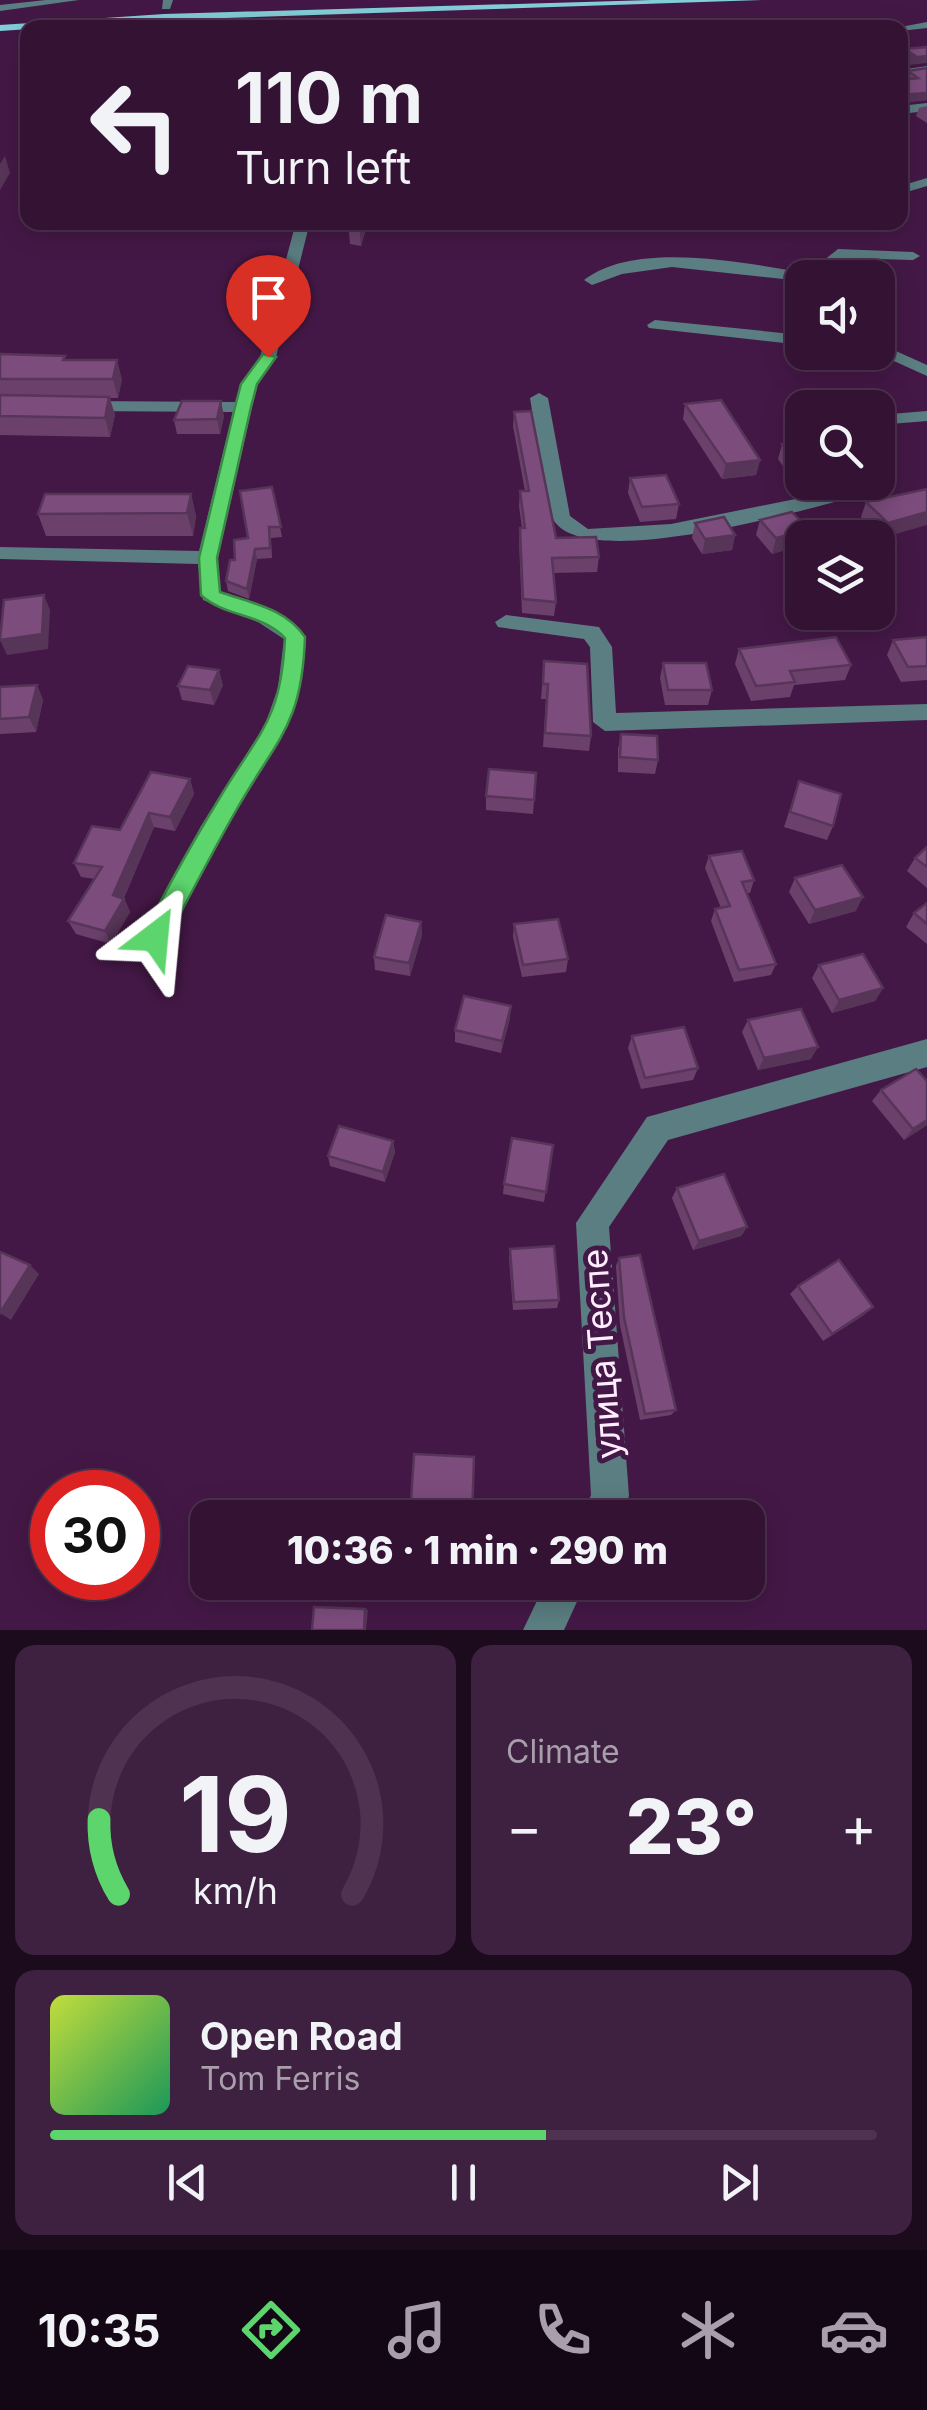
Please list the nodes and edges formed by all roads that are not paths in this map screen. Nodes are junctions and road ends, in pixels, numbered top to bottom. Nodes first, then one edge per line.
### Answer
1 (75, 0) edge
2 (586, 0) edge
3 (757, 0) edge
4 (9, 5) edge
5 (80, 20) edge
6 (80, 20) edge
7 (301, 230) edge
8 (913, 256) dead end
9 (830, 260) edge
10 (785, 275) edge
11 (592, 280) dead end
12 (654, 325) dead end
13 (785, 338) edge
14 (895, 356) edge
15 (927, 371) edge
16 (539, 398) dead end
17 (56, 406) edge
18 (243, 407) junction
19 (927, 416) edge
20 (895, 419) edge
21 (817, 500) edge
22 (0, 553) edge
23 (208, 558) junction
24 (506, 622) dead end
25 (927, 712) edge
26 (155, 937) dead end
27 (927, 1053) edge
28 (608, 1500) edge
29 (558, 1600) edge
30 (543, 1630) edge

1 - 4 street
2 - 5 main road
3 - 6 main road
7 - 18 street
8 - 9 street
10 - 11 street
12 - 13 street
14 - 15 street
16 - 21 street
17 - 18 street
18 - 23 street
19 - 20 street
22 - 23 street
23 - 26 street
24 - 25 street
27 - 28 street, улица Теспе
29 - 30 street

